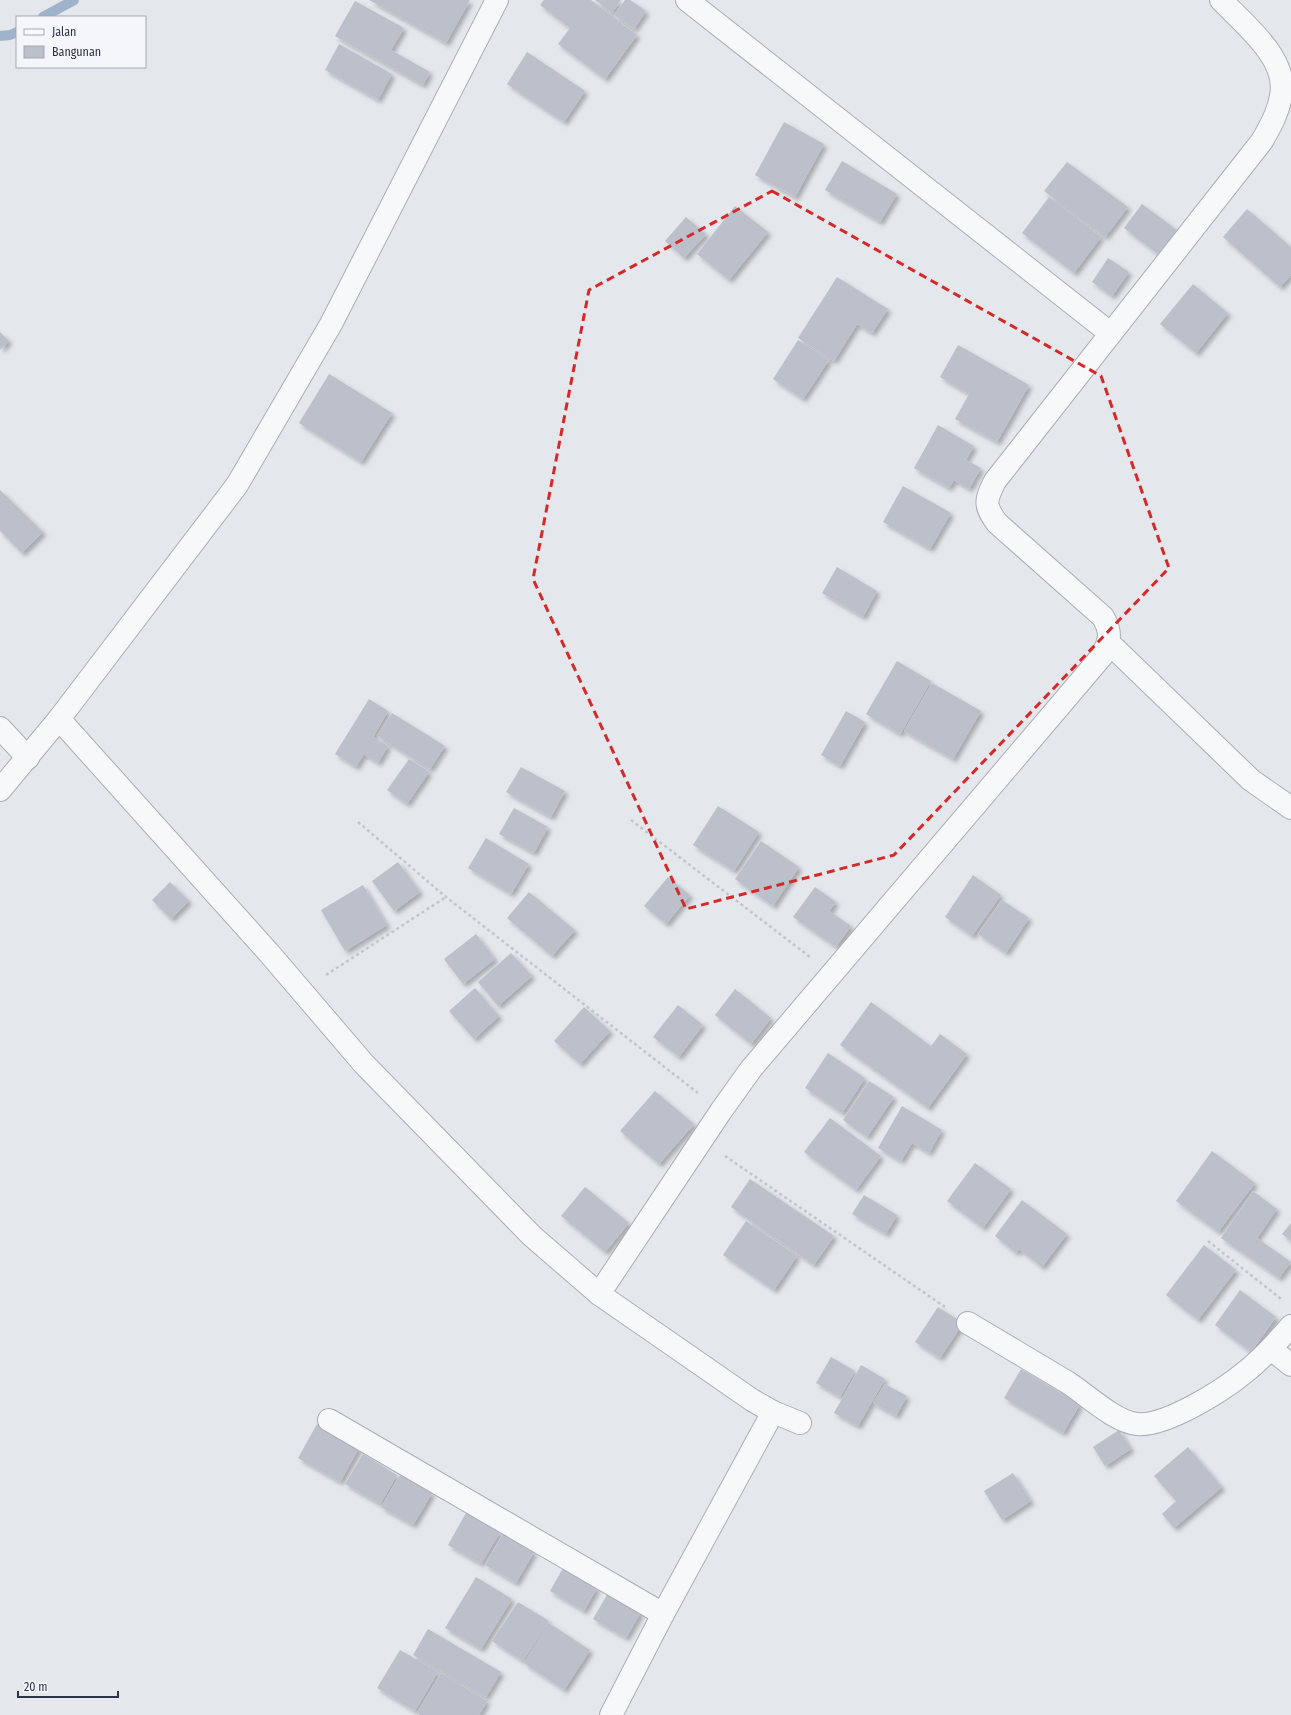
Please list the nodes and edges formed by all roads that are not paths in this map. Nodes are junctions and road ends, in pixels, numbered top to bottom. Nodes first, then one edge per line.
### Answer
1 (497, 0) edge
2 (686, 0) edge
3 (1222, 0) edge
4 (1110, 333) junction
5 (1109, 643) junction
6 (59, 719) junction
7 (0, 728) edge
8 (28, 758) junction
9 (0, 790) edge
10 (1291, 808) edge
11 (599, 1294) junction
12 (968, 1323) road end
13 (1291, 1326) edge
14 (1271, 1349) junction
15 (1291, 1365) edge
16 (772, 1412) junction
17 (329, 1420) dead end
18 (800, 1423) dead end
19 (663, 1614) junction
20 (611, 1715) edge

1 - 6 street
2 - 4 street
3 - 4 street
4 - 5 street
5 - 10 street
5 - 11 street
6 - 8 street
6 - 11 street
7 - 8 street
8 - 9 street
11 - 16 street
12 - 14 street
13 - 14 street
14 - 15 street
16 - 18 street
16 - 19 street
17 - 19 street
19 - 20 street

